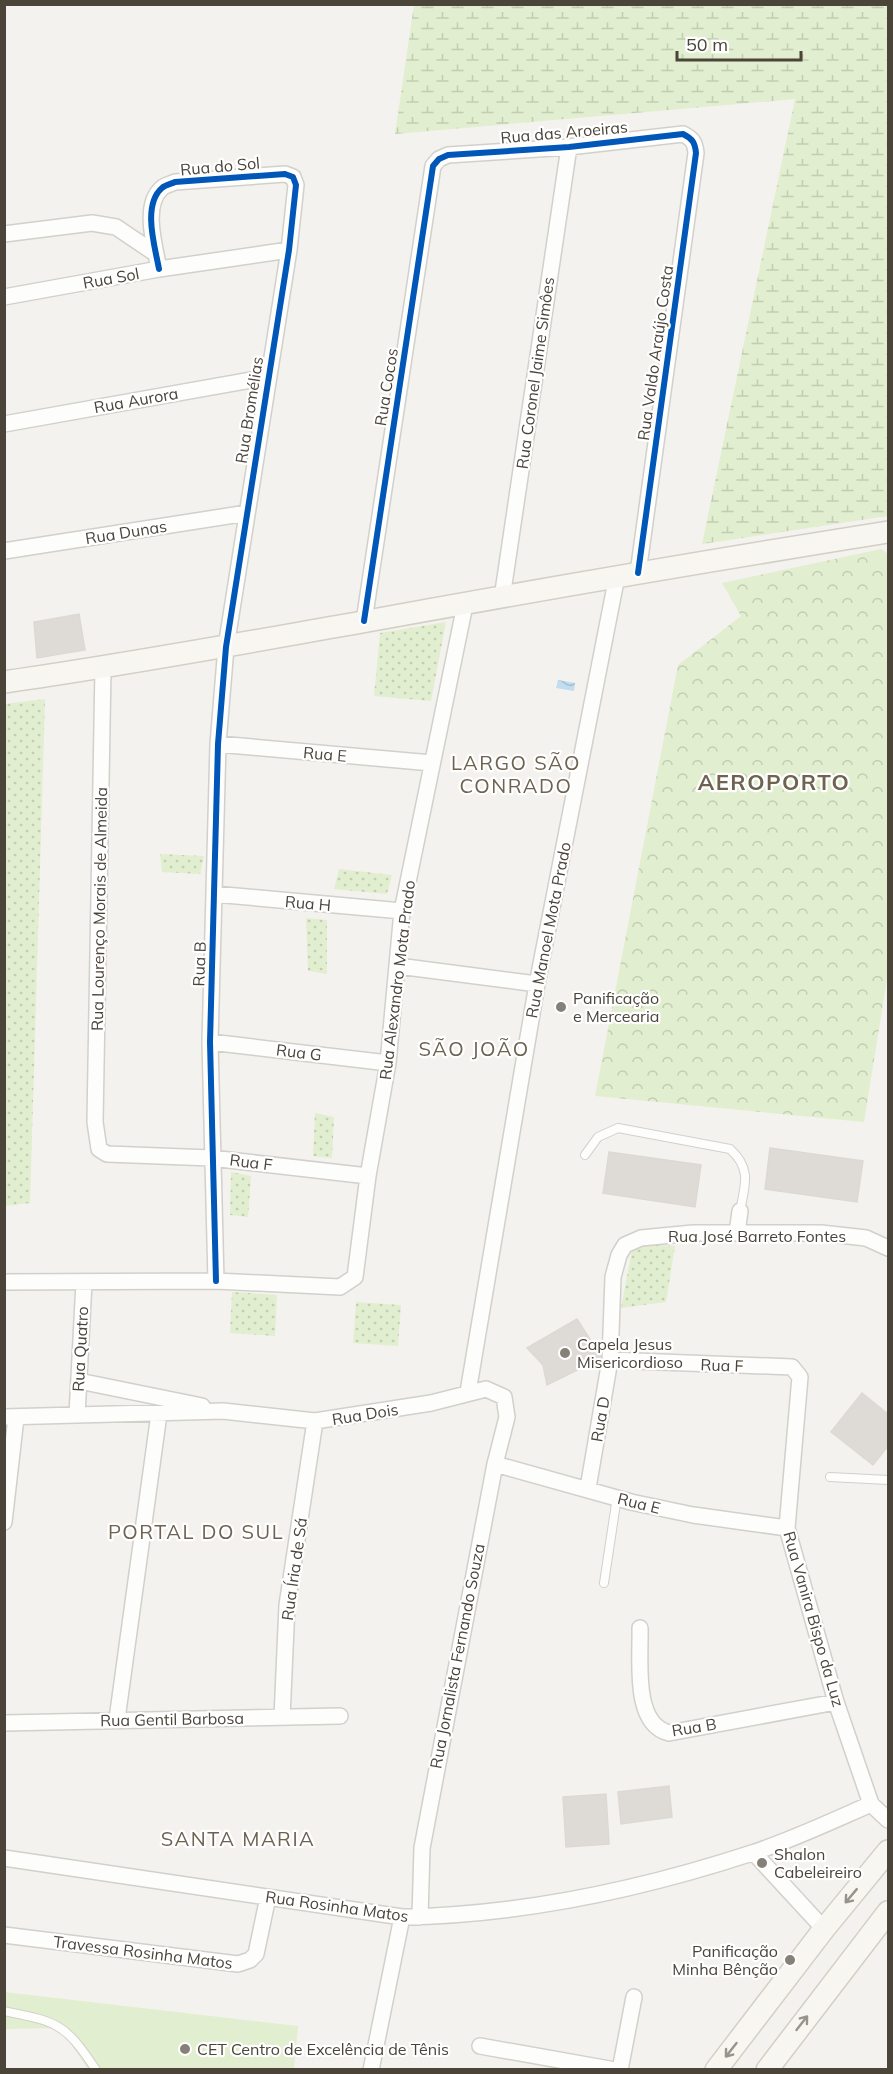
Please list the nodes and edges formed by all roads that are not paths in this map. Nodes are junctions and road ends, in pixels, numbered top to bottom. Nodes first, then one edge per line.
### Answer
1 (691, 138) joint
2 (569, 147) junction
3 (439, 159) joint
4 (293, 177) joint
5 (4, 234) edge
6 (289, 250) junction
7 (157, 261) junction
8 (4, 297) edge
9 (268, 376) junction
10 (4, 424) edge
11 (247, 513) junction
12 (888, 532) edge
13 (4, 552) edge
14 (628, 574) junction
15 (502, 598) junction
16 (465, 605) junction
17 (364, 621) junction
18 (226, 647) junction
19 (103, 668) junction
20 (4, 682) edge
21 (218, 744) junction
22 (432, 763) junction
23 (214, 894) junction
24 (402, 911) junction
25 (398, 966) junction
26 (537, 984) junction
27 (210, 1042) junction
28 (388, 1063) junction
29 (99, 1149) joint
30 (585, 1155) dead end
31 (211, 1158) junction
32 (368, 1176) junction
33 (740, 1211) joint
34 (737, 1233) junction
35 (625, 1245) joint
36 (888, 1248) edge
37 (216, 1281) junction
38 (4, 1282) edge
39 (84, 1282) junction
40 (610, 1360) junction
41 (797, 1371) joint
42 (79, 1381) junction
43 (468, 1392) junction
44 (504, 1397) joint
45 (223, 1411) junction
46 (159, 1414) junction
47 (77, 1415) junction
48 (10, 1418) edge
49 (315, 1421) junction
50 (495, 1464) junction
51 (830, 1477) dead end
52 (888, 1480) edge
53 (588, 1488) junction
54 (617, 1497) junction
55 (4, 1522) edge
56 (787, 1528) junction
57 (604, 1583) dead end
58 (640, 1628) dead end
59 (836, 1702) junction
60 (340, 1716) dead end
61 (282, 1717) junction
62 (117, 1719) junction
63 (4, 1723) edge
64 (871, 1804) junction
65 (888, 1820) edge
66 (888, 1851) edge
67 (754, 1853) junction
68 (4, 1858) edge
69 (268, 1897) junction
70 (888, 1912) edge
71 (402, 1917) junction
72 (420, 1917) junction
73 (880, 1927) edge
74 (824, 1929) junction
75 (4, 1935) edge
76 (634, 1997) dead end
77 (4, 2011) edge
78 (480, 2046) dead end
79 (96, 2070) edge
80 (371, 2070) edge
81 (617, 2070) edge
82 (716, 2070) edge
83 (767, 2070) edge

1 - 2 street, Rua das Aroeiras
1 - 14 street, Rua Valdo Araújo Costa
2 - 3 street, Rua das Aroeiras
2 - 15 street, Rua Coronel Jaime Simôes
3 - 17 street, Rua Cocos
4 - 6 street, Rua Bromélias
4 - 7 street, Rua do Sol
5 - 7 street
6 - 7 street, Rua Sol
6 - 9 street, Rua Bromélias
7 - 8 street, Rua Sol
9 - 10 street, Rua Aurora
9 - 11 street, Rua Bromélias
11 - 13 street, Rua Dunas
11 - 18 street, Rua Bromélias
12 - 14 street
14 - 15 street
14 - 26 street, Rua Manoel Mota Prado
15 - 16 street
16 - 17 street
16 - 22 street, Rua Alexandro Mota Prado
17 - 18 street
18 - 19 street
18 - 21 street, Rua B
19 - 20 street
19 - 29 street, Rua Lourenço Morais de Almeida
21 - 22 street, Rua E
21 - 23 street, Rua B
22 - 24 street, Rua Alexandro Mota Prado
23 - 24 street, Rua H
23 - 27 street, Rua B
24 - 25 street, Rua Alexandro Mota Prado
25 - 26 street
25 - 28 street, Rua Alexandro Mota Prado
26 - 43 street, Rua Manoel Mota Prado
27 - 28 street, Rua G
27 - 31 street, Rua B
28 - 32 street, Rua Alexandro Mota Prado
29 - 31 street, Rua F
30 - 33 lane
31 - 32 street, Rua F
31 - 37 street, Rua B
32 - 37 street, Rua Alexandro Mota Prado
33 - 34 street
34 - 35 street, Rua José Barreto Fontes
34 - 36 street, Rua José Barreto Fontes
35 - 40 street, Rua D
37 - 39 street
38 - 39 street
39 - 42 street, Rua Quatro
40 - 41 street, Rua F
40 - 53 street, Rua D
41 - 56 street, Rua Vanira Bispo da Luz
42 - 45 street, Rua Dois
42 - 47 street, Rua Quatro
43 - 44 street, Rua Dois
43 - 49 street, Rua Dois
44 - 50 street, Rua Jornalista Fernando Souza
45 - 46 street, Rua Dois
45 - 49 street, Rua Dois
46 - 47 street, Rua Dois
46 - 62 street
47 - 48 street, Rua Dois
48 - 55 street
49 - 61 street, Rua Íria de Sá
50 - 53 street, Rua E
50 - 72 street, Rua Jornalista Fernando Souza
51 - 52 lane
53 - 54 street, Rua E
54 - 56 street, Rua E
54 - 57 lane
56 - 59 street, Rua Vanira Bispo da Luz
58 - 59 street, Rua B
59 - 64 street, Rua Vanira Bispo da Luz
60 - 61 street, Rua Gentil Barbosa
61 - 62 street, Rua Gentil Barbosa
62 - 63 street, Rua Gentil Barbosa
64 - 65 street, Rua Vanira Bispo da Luz
64 - 67 street, Rua Rosinha Matos
66 -> 74 street
67 - 72 street, Rua Rosinha Matos
67 - 74 street
68 - 69 street, Rua Rosinha Matos
69 - 71 street, Rua Rosinha Matos
69 - 75 street, Travessa Rosinha Matos
70 - 73 street
71 - 72 street, Rua Rosinha Matos
71 - 80 street
83 -> 73 street
74 -> 82 street
76 - 81 street
77 - 79 lane
78 - 81 street

